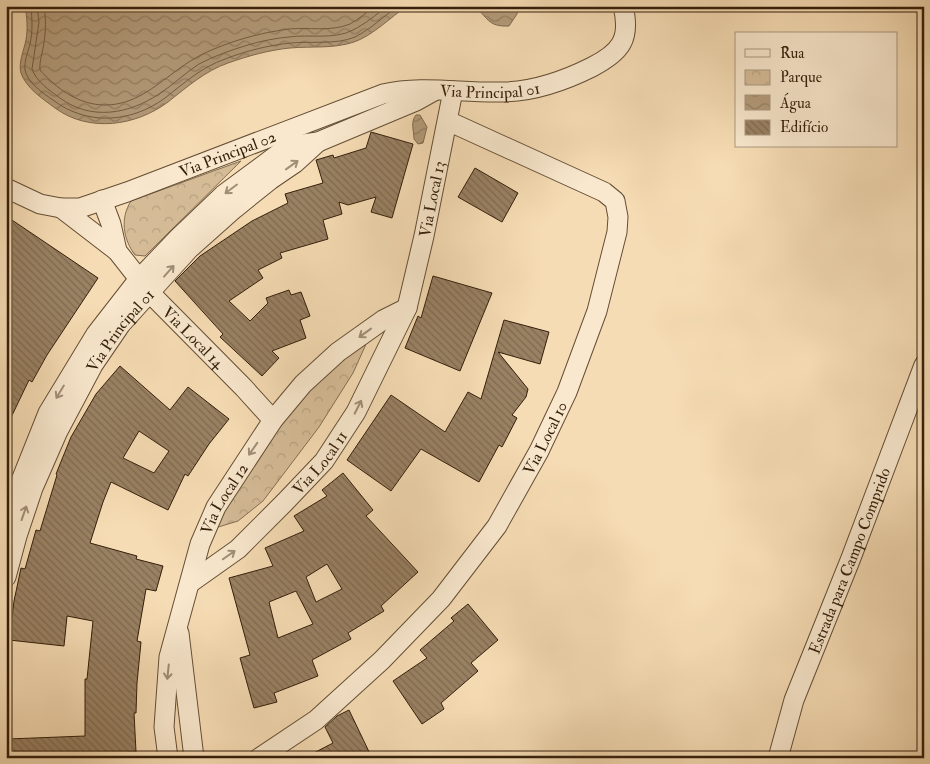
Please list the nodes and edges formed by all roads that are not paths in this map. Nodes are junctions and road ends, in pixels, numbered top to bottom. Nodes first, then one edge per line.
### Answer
1 (623, 6) edge
2 (443, 91) junction
3 (448, 121) junction
4 (6, 176) edge
5 (13, 192) edge
6 (102, 200) junction
7 (61, 208) junction
8 (117, 251) junction
9 (144, 286) junction
10 (407, 308) junction
11 (924, 364) edge
12 (273, 420) junction
13 (6, 518) edge
14 (11, 534) edge
15 (6, 577) edge
16 (190, 583) junction
17 (178, 624) junction
18 (168, 758) edge
19 (194, 758) edge
20 (259, 758) edge
21 (778, 758) edge

1 - 2 street, Via Principal 01
2 - 3 street, Via Local 13
2 - 6 street, Via Principal 02
2 - 9 street, Via Principal 01
3 - 10 street, Via Local 13
3 - 20 street, Via Local 10
4 - 5 street, Via Principal 02
5 - 7 street, Via Principal 02
6 - 7 street, Via Principal 02
6 - 8 street, Via Local 14
7 - 8 street, Via Local 14
8 - 9 street, Via Local 14
9 - 12 street, Via Local 14
9 -> 13 street, Via Principal 01
14 -> 9 street, Via Principal 01
10 -> 12 street, Via Local 12
16 -> 10 street, Via Local 11
11 - 21 street, Estrada para Campo Comprido
12 -> 16 street, Via Local 12
14 - 15 street, Via Principal 01
16 - 17 street, Via Local 12
17 -> 18 street, Via Local 12
17 - 19 street

